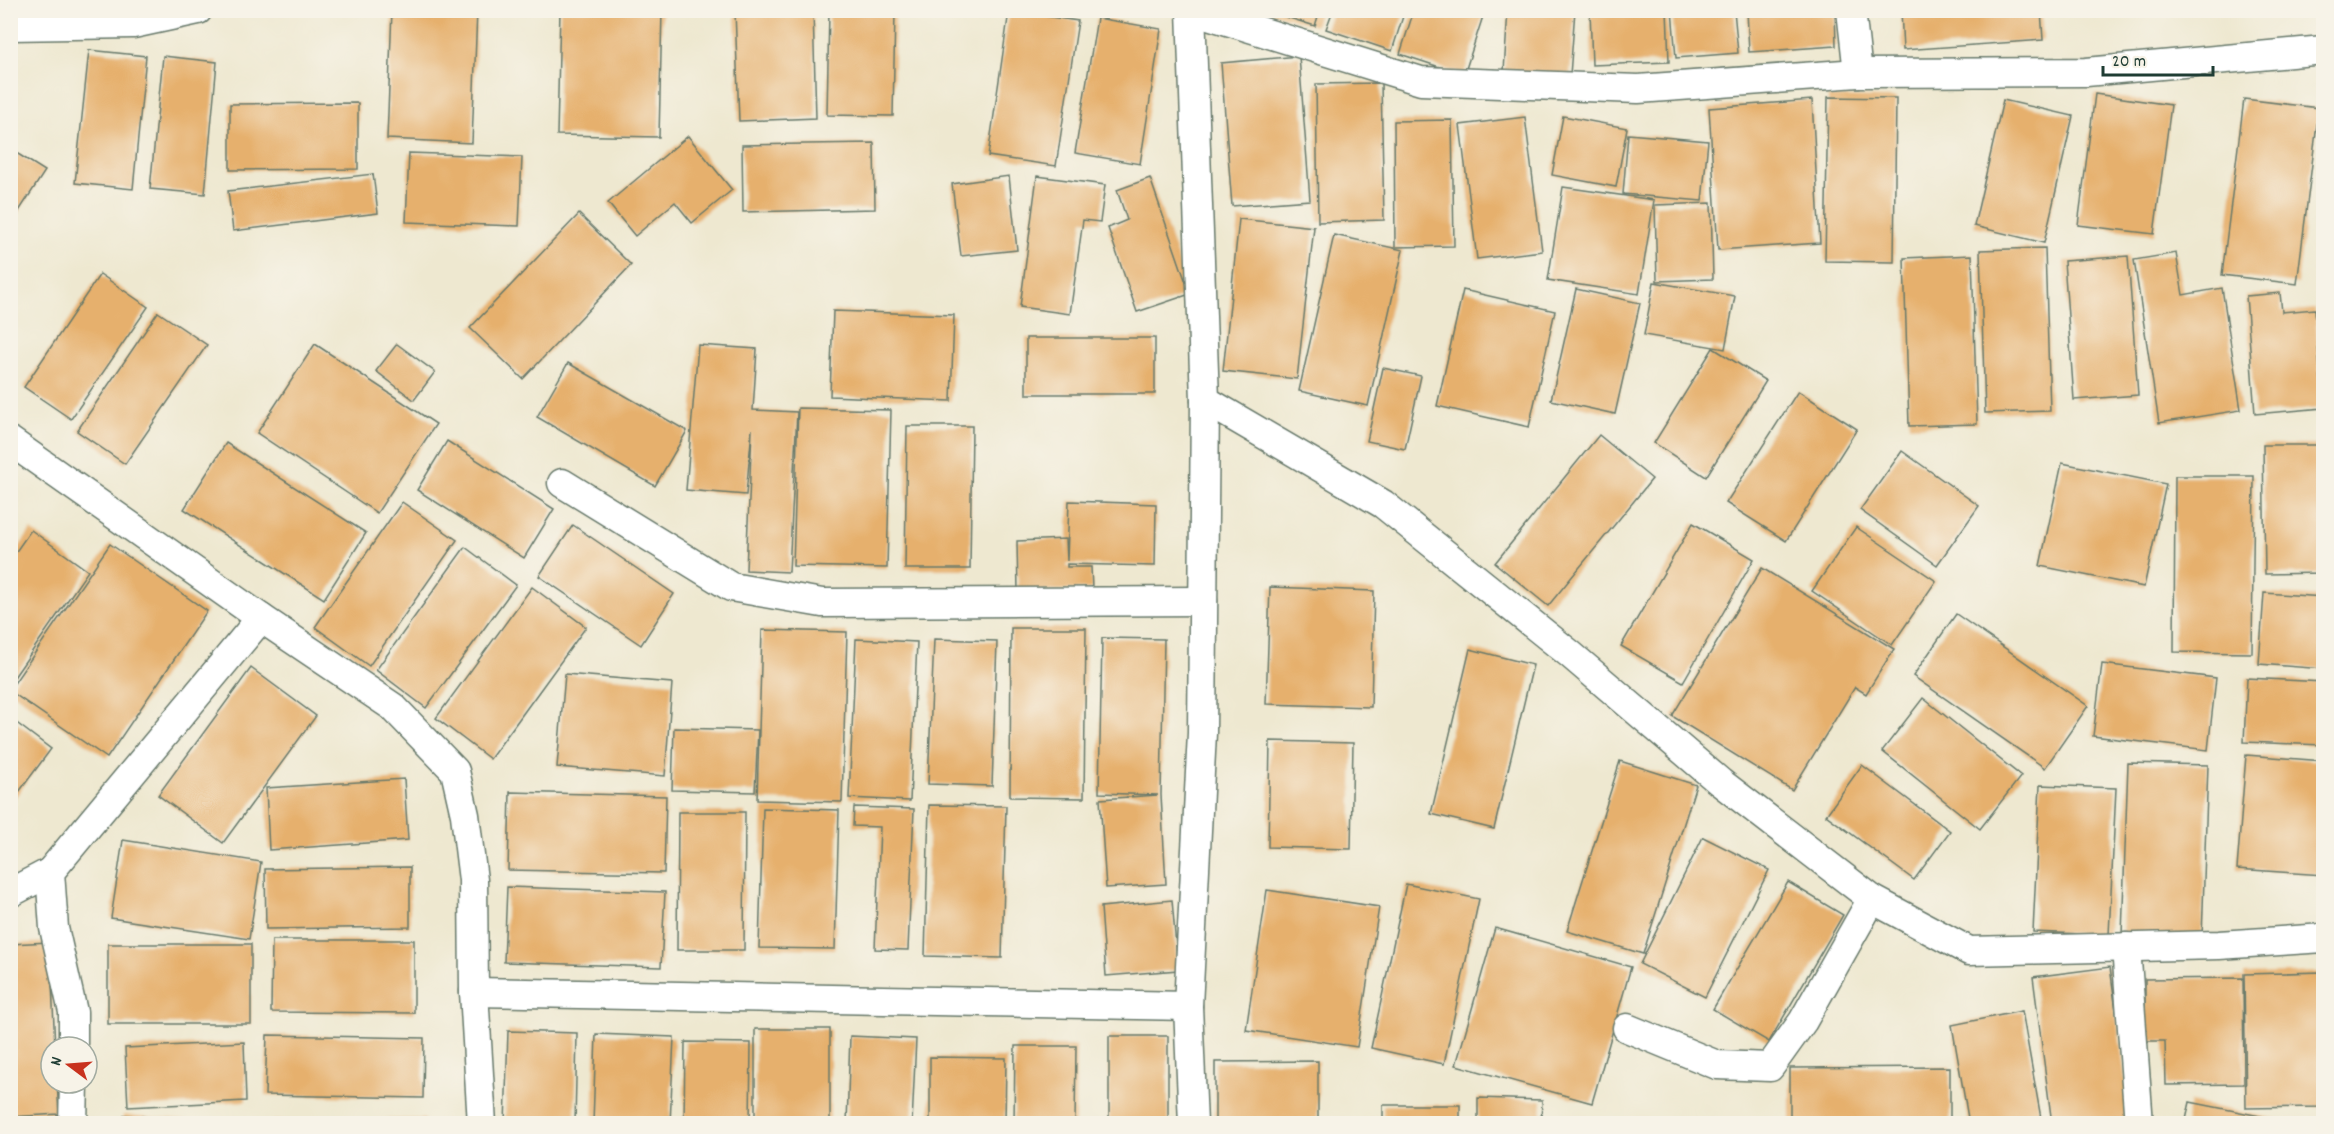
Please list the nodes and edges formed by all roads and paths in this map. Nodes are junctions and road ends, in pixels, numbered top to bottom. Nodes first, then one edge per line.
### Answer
1 (198, 10) edge
2 (1192, 10) edge
3 (1851, 10) edge
4 (10, 26) edge
5 (2324, 50) edge
6 (1858, 73) junction
7 (1205, 400) junction
8 (10, 441) edge
9 (562, 483) dead end
10 (1203, 601) junction
11 (261, 618) junction
12 (51, 872) junction
13 (10, 893) edge
14 (1872, 899) junction
15 (2324, 938) edge
16 (2126, 947) junction
17 (474, 992) junction
18 (1188, 1006) junction
19 (1627, 1028) dead end
20 (73, 1035) edge
21 (74, 1095) edge
22 (73, 1124) edge
23 (482, 1124) edge
24 (1193, 1124) edge
25 (2139, 1124) edge

1 - 4 street
2 - 6 street
2 - 7 street
3 - 6 street
5 - 6 street
7 - 10 street
7 - 14 street
8 - 11 street
9 - 10 street
10 - 18 street
11 - 12 street
11 - 17 street
12 - 13 street
12 - 20 street
14 - 16 street
14 - 19 street
15 - 16 street
16 - 25 street
17 - 18 street
17 - 23 street
18 - 24 street
21 - 22 street

